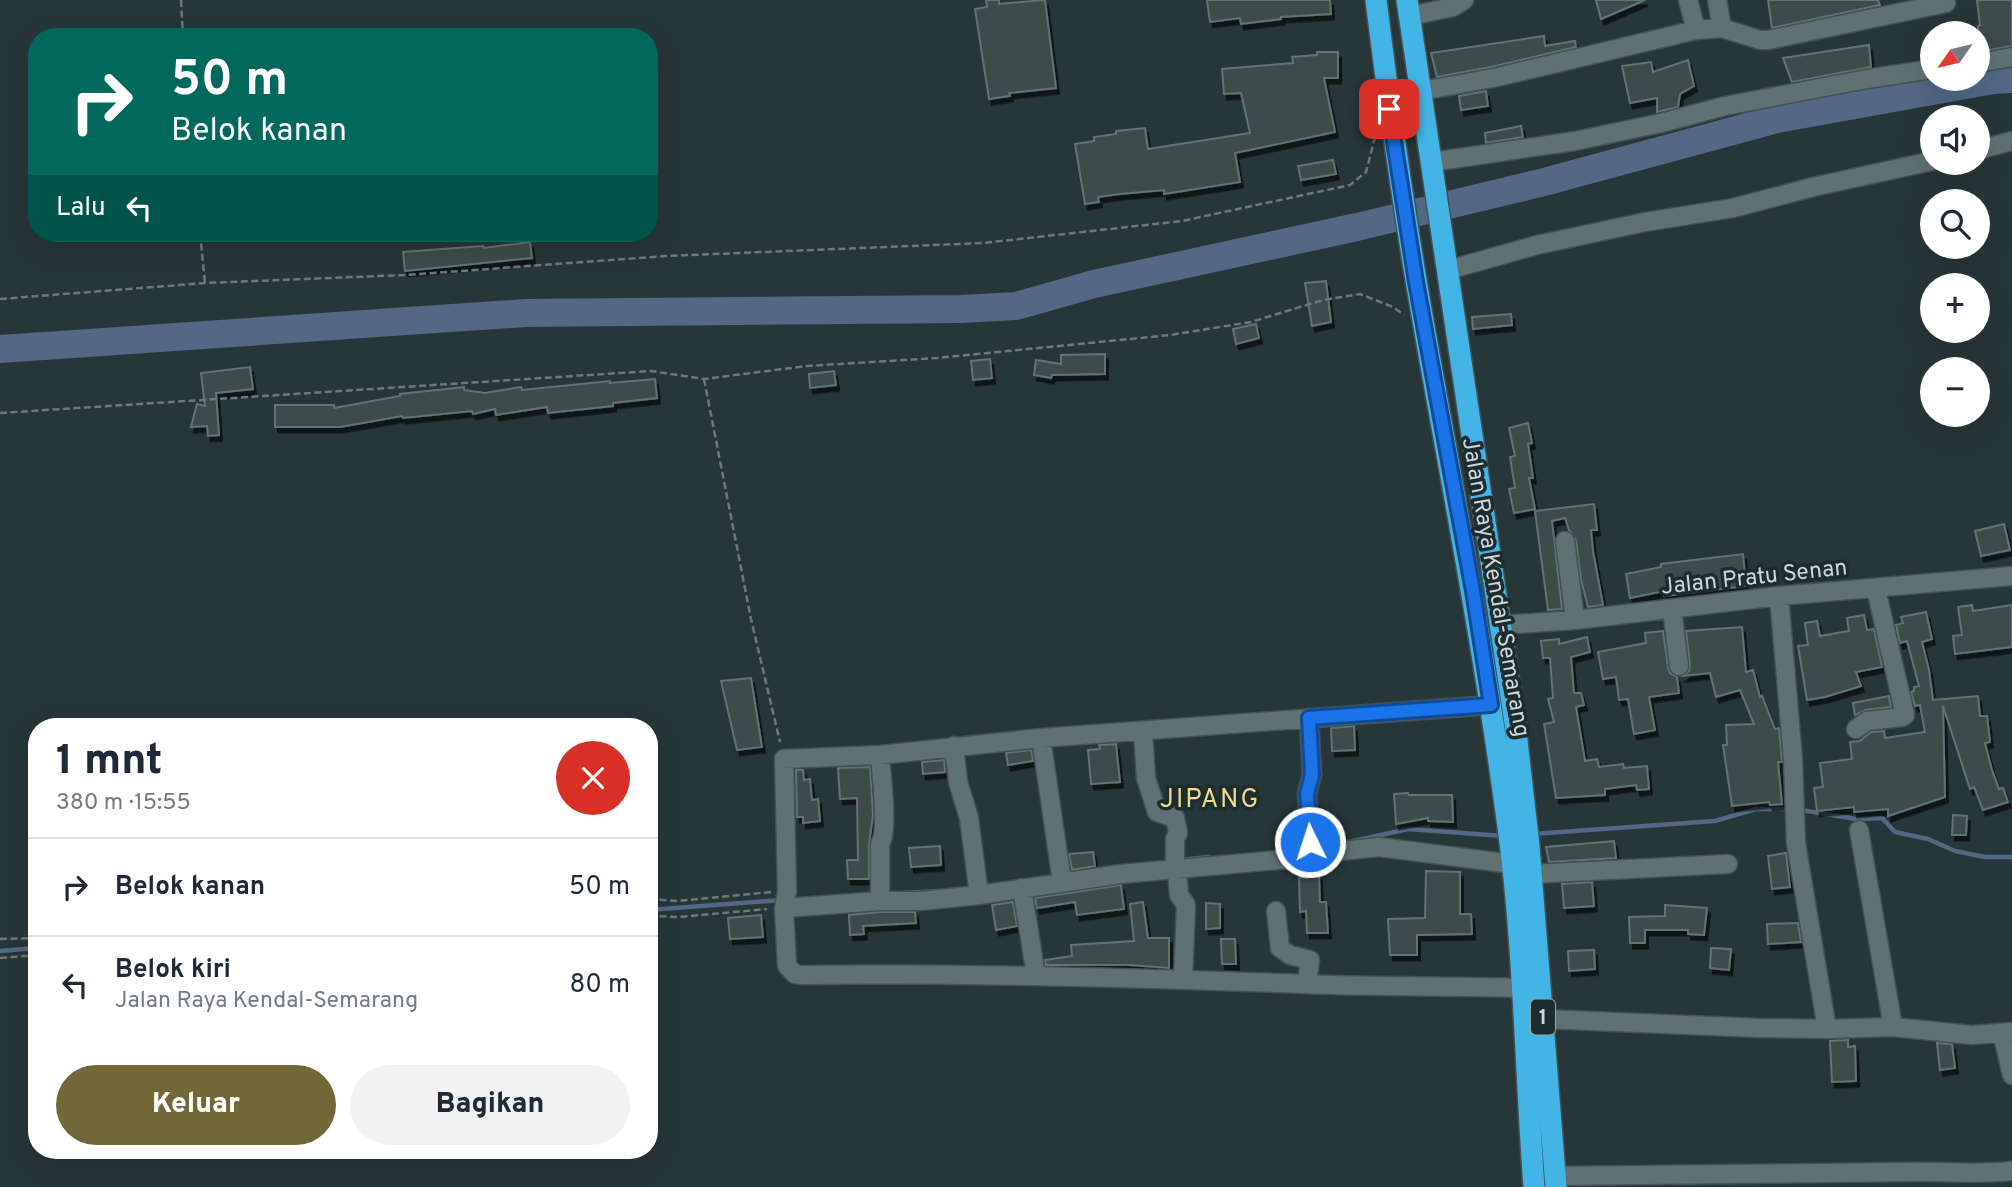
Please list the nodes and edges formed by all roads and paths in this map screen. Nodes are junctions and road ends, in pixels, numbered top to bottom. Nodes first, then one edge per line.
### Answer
1 (181, 0) edge
2 (1376, 0) edge
3 (1464, 0) edge
4 (1688, 0) edge
5 (1717, 0) edge
6 (1946, 3) dead end
7 (1408, 8) edge
8 (183, 28) edge
9 (1722, 28) junction
10 (1696, 30) junction
11 (2012, 57) edge
12 (1990, 60) edge
13 (1920, 71) edge
14 (1421, 91) junction
15 (1389, 109) junction
16 (2012, 141) edge
17 (1990, 147) edge
18 (1920, 163) edge
19 (1433, 167) junction
20 (201, 242) edge
21 (1447, 268) junction
22 (205, 283) junction
23 (0, 299) edge
24 (1426, 333) junction
25 (704, 379) junction
26 (0, 413) edge
27 (1565, 541) dead end
28 (2012, 576) edge
29 (1876, 589) junction
30 (1779, 596) junction
31 (1672, 609) junction
32 (1574, 620) junction
33 (1501, 625) junction
34 (1679, 666) dead end
35 (1491, 705) junction
36 (1309, 718) junction
37 (1856, 729) dead end
38 (1143, 732) junction
39 (1041, 738) junction
40 (954, 746) junction
41 (880, 755) junction
42 (783, 759) junction
43 (1859, 830) dead end
44 (1517, 841) junction
45 (1311, 851) junction
46 (1175, 863) junction
47 (1728, 864) dead end
48 (1531, 874) junction
49 (1061, 876) junction
50 (1022, 888) junction
51 (979, 890) junction
52 (880, 894) junction
53 (658, 900) edge
54 (785, 900) junction
55 (1276, 911) dead end
56 (658, 916) edge
57 (28, 938) edge
58 (0, 940) edge
59 (28, 956) edge
60 (0, 958) edge
61 (1036, 976) junction
62 (1183, 979) junction
63 (1307, 984) junction
64 (1522, 988) junction
65 (1544, 1019) junction
66 (1893, 1027) junction
67 (1827, 1030) junction
68 (2007, 1032) edge
69 (2012, 1075) edge
70 (2012, 1171) edge
71 (1555, 1181) edge
72 (1534, 1187) edge

1 - 8 path
2 - 15 highway, Jalan Raya Kendal-Semarang / 1
3 - 7 street
4 - 10 street
5 - 9 street
6 - 9 street
7 - 14 highway, Jalan Raya Kendal-Semarang / 1
9 - 10 street
10 - 14 street
11 - 12 street
13 - 19 street
14 - 19 highway, Jalan Raya Kendal-Semarang / 1
15 - 22 path
15 - 24 highway, Jalan Raya Kendal-Semarang / 1
16 - 17 street
18 - 21 street
19 - 21 highway, Jalan Raya Kendal-Semarang / 1
20 - 22 path
21 - 33 highway, Jalan Raya Kendal-Semarang / 1
22 - 23 path
24 - 25 path
24 - 35 highway, Jalan Raya Kendal-Semarang / 1
25 - 26 path
25 - 42 path
27 - 32 street
28 - 29 street, Jalan Pratu Senan
29 - 30 street, Jalan Pratu Senan
29 - 37 street
30 - 31 street, Jalan Pratu Senan
30 - 67 street
31 - 32 street, Jalan Pratu Senan
31 - 34 street
32 - 33 street, Jalan Pratu Senan
33 - 44 highway, Jalan Raya Kendal-Semarang / 1
35 - 36 street
35 - 44 highway, Jalan Raya Kendal-Semarang / 1
36 - 38 street
36 - 45 street
38 - 39 street
38 - 46 street
39 - 40 street
39 - 49 street
40 - 41 street
40 - 51 street
41 - 42 street
41 - 52 street
42 - 54 street
43 - 66 street
44 - 45 street
44 - 48 highway, Jalan Raya Kendal-Semarang / 1
44 - 64 highway, Jalan Raya Kendal-Semarang / 1
45 - 46 street
46 - 49 street
46 - 62 street
47 - 48 street
48 - 65 highway, Jalan Raya Kendal-Semarang / 1
49 - 50 street
50 - 51 street
50 - 61 street
51 - 52 street
52 - 54 street
53 - 54 path
54 - 56 path
54 - 61 street
55 - 63 street
57 - 58 path
59 - 60 path
61 - 62 street
62 - 63 street
63 - 64 street
64 - 72 highway, Jalan Raya Kendal-Semarang / 1
65 - 67 street
65 - 71 highway, Jalan Raya Kendal-Semarang / 1
66 - 67 street
66 - 68 street
68 - 69 street
70 - 71 street

